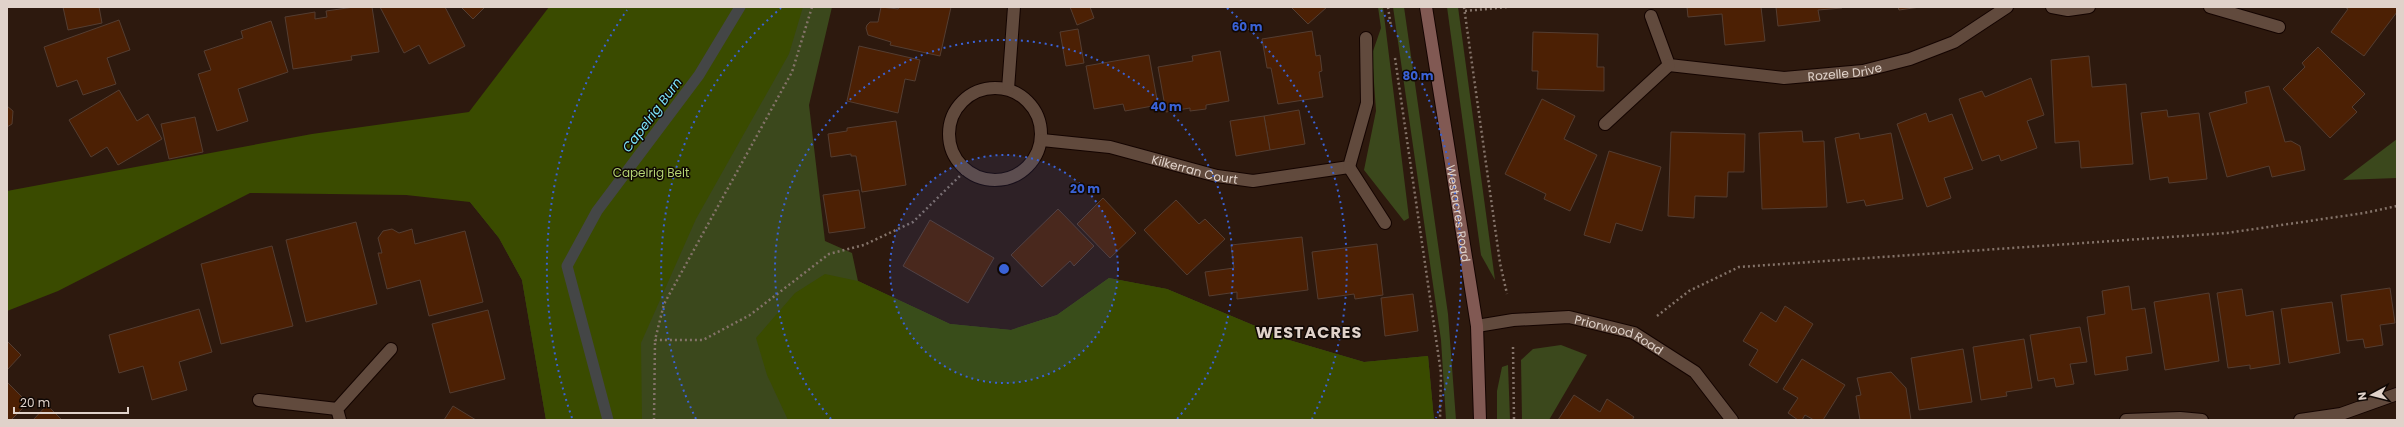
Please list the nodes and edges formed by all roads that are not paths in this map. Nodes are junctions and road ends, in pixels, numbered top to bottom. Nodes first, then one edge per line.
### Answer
1 (1014, 7) edge
2 (1426, 7) edge
3 (2007, 7) edge
4 (2052, 7) edge
5 (2089, 7) edge
6 (2210, 7) edge
7 (1651, 16) dead end
8 (2280, 27) dead end
9 (1366, 38) dead end
10 (1669, 65) junction
11 (1008, 89) junction
12 (1605, 124) dead end
13 (1042, 140) junction
14 (1349, 167) junction
15 (1385, 223) dead end
16 (1477, 326) junction
17 (391, 349) dead end
18 (2397, 394) edge
19 (259, 400) dead end
20 (338, 415) edge
21 (1480, 420) edge
22 (1732, 420) edge
23 (2126, 420) edge
24 (2202, 420) edge
25 (2300, 420) edge

1 - 11 street
2 - 16 street, Westacres Road
3 - 10 street, Rozelle Drive
4 - 5 street
6 - 8 street
7 - 10 street
9 - 14 street
10 - 12 street
11 - 13 street
11 - 13 street
13 - 14 street, Kilkerran Court
14 - 15 street
16 - 21 street, Westacres Road
16 - 22 street, Priorwood Road
17 - 20 street
18 - 25 street
19 - 20 street
23 - 24 street

